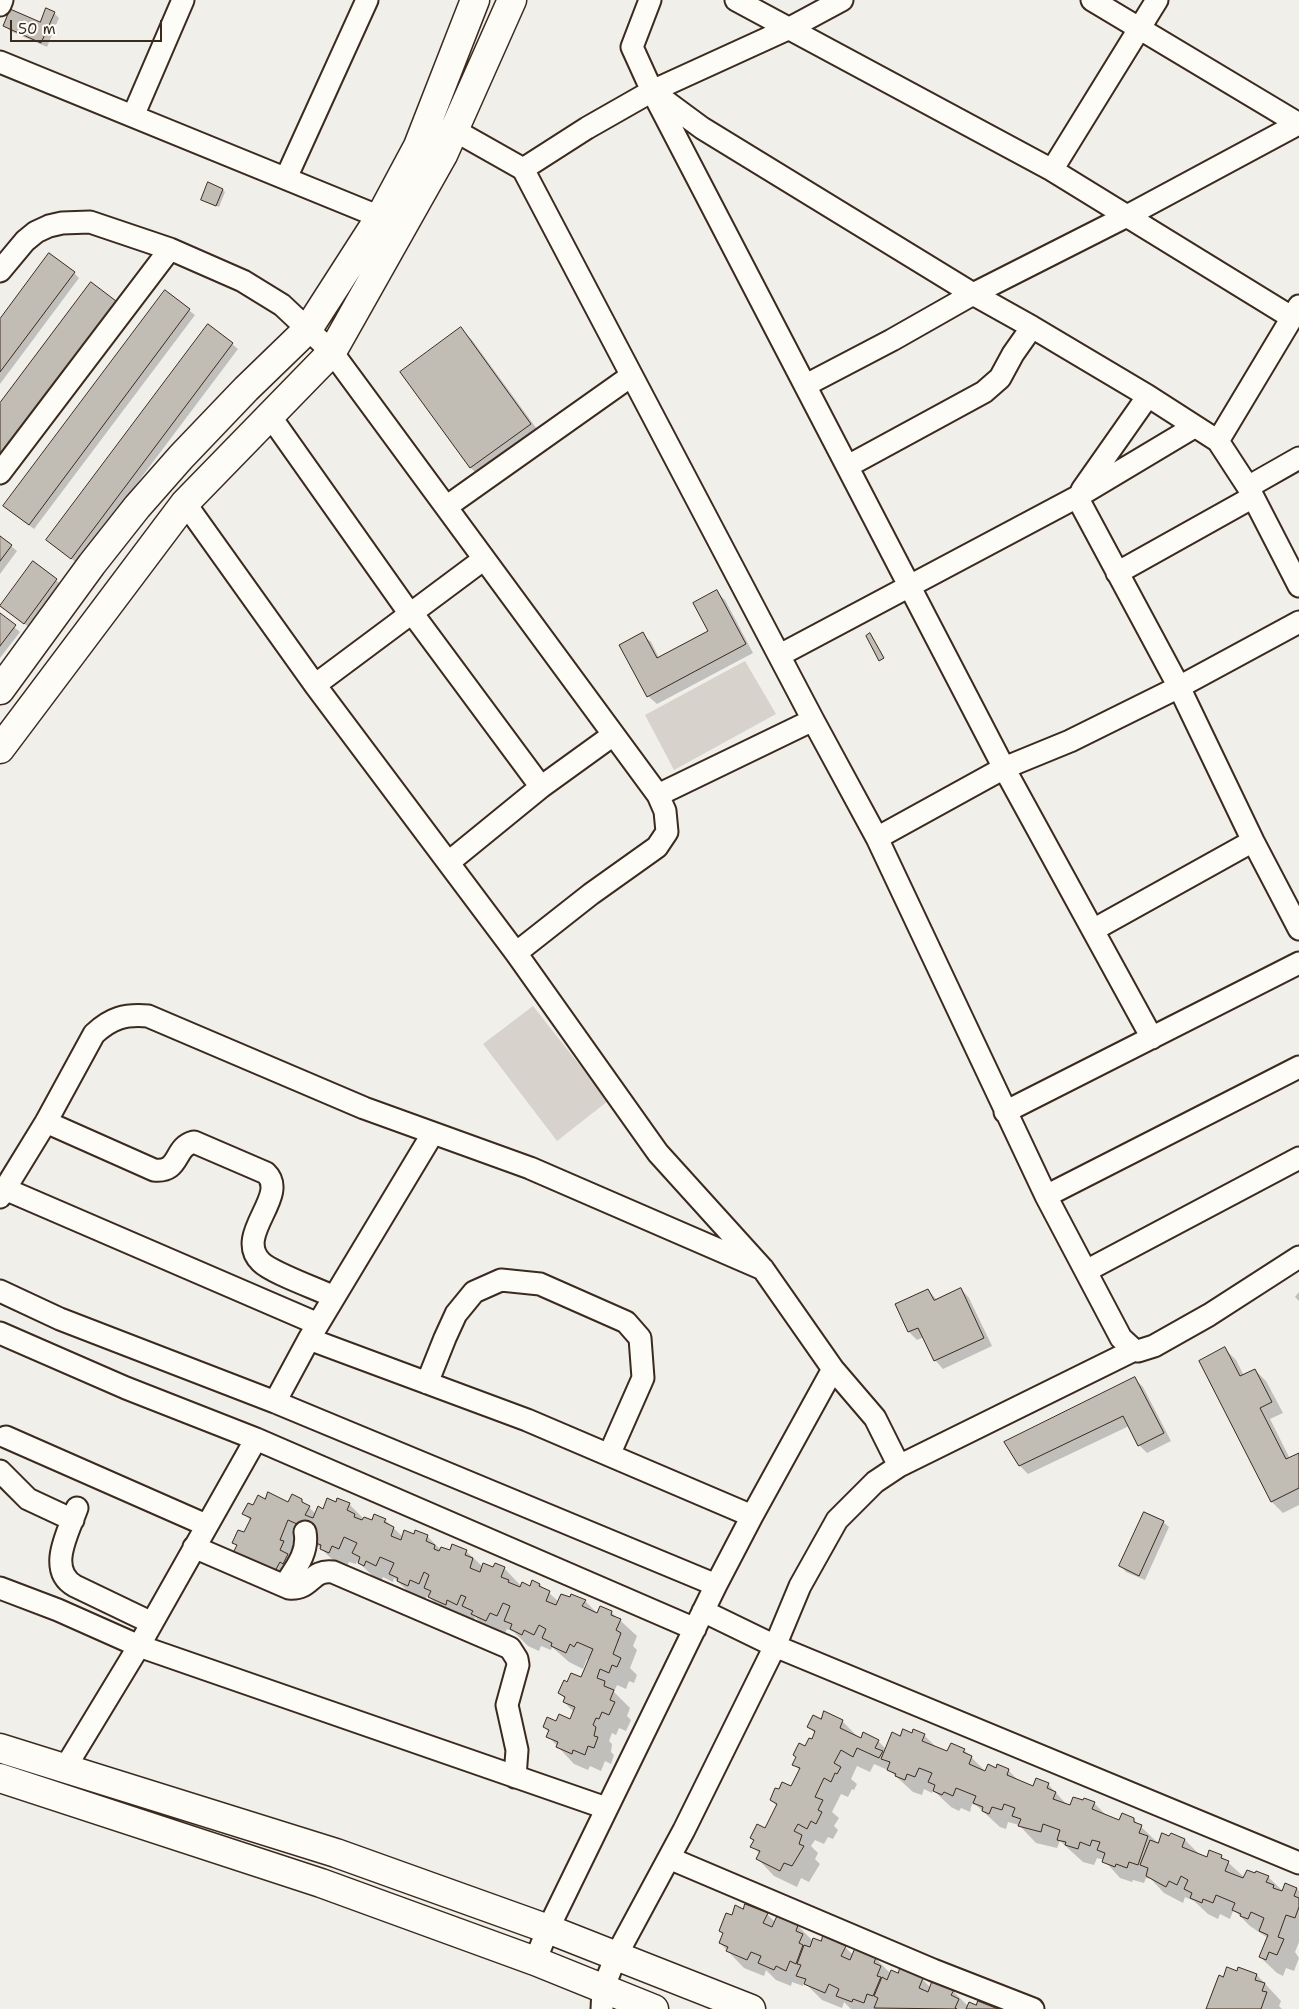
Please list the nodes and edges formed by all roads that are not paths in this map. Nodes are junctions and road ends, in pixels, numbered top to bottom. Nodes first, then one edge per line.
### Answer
1 (2, 0) edge
2 (183, 0) edge
3 (367, 0) edge
4 (475, 0) edge
5 (512, 0) edge
6 (650, 0) edge
7 (736, 0) edge
8 (842, 0) edge
9 (1092, 0) edge
10 (1157, 0) edge
11 (0, 5) edge
12 (790, 28) junction
13 (1141, 28) junction
14 (0, 62) edge
15 (652, 91) junction
16 (133, 116) junction
17 (1298, 124) edge
18 (454, 130) junction
19 (524, 168) junction
20 (1052, 170) junction
21 (286, 178) junction
22 (380, 216) junction
23 (1127, 216) junction
24 (170, 249) junction
25 (0, 271) edge
26 (973, 294) junction
27 (1295, 312) edge
28 (1032, 327) junction
29 (308, 329) junction
30 (332, 352) junction
31 (631, 376) junction
32 (806, 385) junction
33 (1148, 396) junction
34 (270, 416) junction
35 (1194, 427) junction
36 (1218, 442) junction
37 (1299, 458) edge
38 (848, 466) junction
39 (0, 473) edge
40 (1250, 492) junction
41 (1078, 496) junction
42 (185, 504) junction
43 (446, 507) junction
44 (484, 559) junction
45 (1117, 573) junction
46 (910, 586) junction
47 (1299, 586) edge
48 (410, 614) junction
49 (1299, 622) edge
50 (780, 655) junction
51 (314, 685) junction
52 (1179, 687) junction
53 (0, 690) edge
54 (813, 720) junction
55 (613, 735) junction
56 (0, 749) edge
57 (1004, 768) junction
58 (541, 788) junction
59 (658, 795) junction
60 (877, 838) junction
61 (1253, 841) junction
62 (448, 862) junction
63 (1299, 929) edge
64 (1094, 930) junction
65 (516, 953) junction
66 (1299, 964) edge
67 (1152, 1038) junction
68 (1299, 1067) edge
69 (1005, 1112) junction
70 (46, 1122) junction
71 (434, 1133) junction
72 (1299, 1158) edge
73 (3, 1193) edge
74 (1046, 1196) junction
75 (1299, 1257) edge
76 (763, 1269) junction
77 (1086, 1271) junction
78 (0, 1291) edge
79 (334, 1297) junction
80 (313, 1331) junction
81 (0, 1333) edge
82 (1134, 1350) junction
83 (834, 1369) junction
84 (427, 1383) junction
85 (275, 1402) junction
86 (6, 1437) dead end
87 (256, 1439) junction
88 (609, 1455) junction
89 (899, 1466) junction
90 (0, 1471) edge
91 (752, 1516) junction
92 (206, 1525) junction
93 (306, 1532) dead end
94 (194, 1547) junction
95 (716, 1585) junction
96 (284, 1586) junction
97 (0, 1588) edge
98 (699, 1620) junction
99 (152, 1622) junction
100 (139, 1646) junction
101 (776, 1646) junction
102 (0, 1748) edge
103 (65, 1768) junction
104 (515, 1777) junction
105 (0, 1778) edge
106 (606, 1808) junction
107 (669, 1858) junction
108 (1299, 1863) edge
109 (548, 1929) junction
110 (616, 1956) junction
111 (535, 1961) junction
112 (603, 1999) edge
113 (654, 2009) edge
114 (751, 2009) edge
115 (1033, 2009) edge

1 - 11 street
2 - 16 street
3 - 21 street
4 - 22 main road
5 - 18 main road
6 - 15 street
7 - 12 street
8 - 12 street
9 - 13 street
10 - 13 street
12 - 15 street
12 - 20 street
13 - 17 street
13 - 20 street
14 - 16 street
15 - 19 street
15 - 26 street
15 - 32 street
16 - 21 street
17 - 23 street
18 - 19 street
18 - 30 main road
19 - 31 street
20 - 23 street
21 - 22 street
22 - 29 main road
23 - 26 street
23 - 27 street
24 - 25 street
24 - 29 street
24 - 39 street
26 - 28 street
26 - 32 street
27 - 36 street
28 - 33 street
28 - 38 street
29 - 30 street
29 - 53 main road
30 - 34 main road
30 - 43 street
31 - 43 street
31 - 50 street
32 - 38 street
33 - 35 street
33 - 41 street
34 - 42 main road
34 - 48 street
35 - 36 street
35 - 41 street
36 - 40 street
37 - 40 street
38 - 46 street
40 - 45 street
40 - 47 street
41 - 45 street
41 - 46 street
42 - 51 street
42 - 56 main road
43 - 44 street
44 - 48 street
44 - 55 street
45 - 52 street
46 - 50 street
46 - 57 street
48 - 51 street
48 - 58 street
49 - 52 street
50 - 54 street
51 - 62 street
52 - 57 street
52 - 61 street
54 - 59 street
54 - 60 street
55 - 58 street
55 - 59 street
57 - 60 street
57 - 64 street
58 - 62 street
59 - 65 street
60 - 69 street
61 - 63 street
61 - 64 street
62 - 65 street
64 - 67 street
65 - 76 street
66 - 67 street
67 - 69 street
68 - 74 street
69 - 74 street
70 - 71 street
70 - 73 street
70 - 79 street
71 - 76 street
71 - 79 street
72 - 77 street
73 - 80 street
74 - 77 street
75 - 82 street
76 - 83 street
77 - 82 street
78 - 85 street
79 - 80 street
80 - 84 street
80 - 85 street
81 - 87 street
82 - 89 street
83 - 89 street
83 - 91 street
84 - 88 street
84 - 88 street
85 - 95 street
86 - 92 street
87 - 92 street
87 - 98 street
88 - 91 street
89 - 101 street
90 - 99 street
91 - 95 street
92 - 94 street
93 - 96 street
94 - 96 street
94 - 99 street
95 - 98 street
96 - 104 street
97 - 100 street
98 - 101 street
98 - 106 street
99 - 100 street
100 - 103 street
100 - 104 street
101 - 107 street
101 - 108 street
102 - 103 main road
103 - 109 main road
104 - 106 street
105 - 111 main road
106 - 109 street
107 - 110 street
107 - 115 street
109 - 110 main road
109 - 111 street
110 - 112 street
110 - 114 main road
111 - 112 main road
112 - 113 main road

